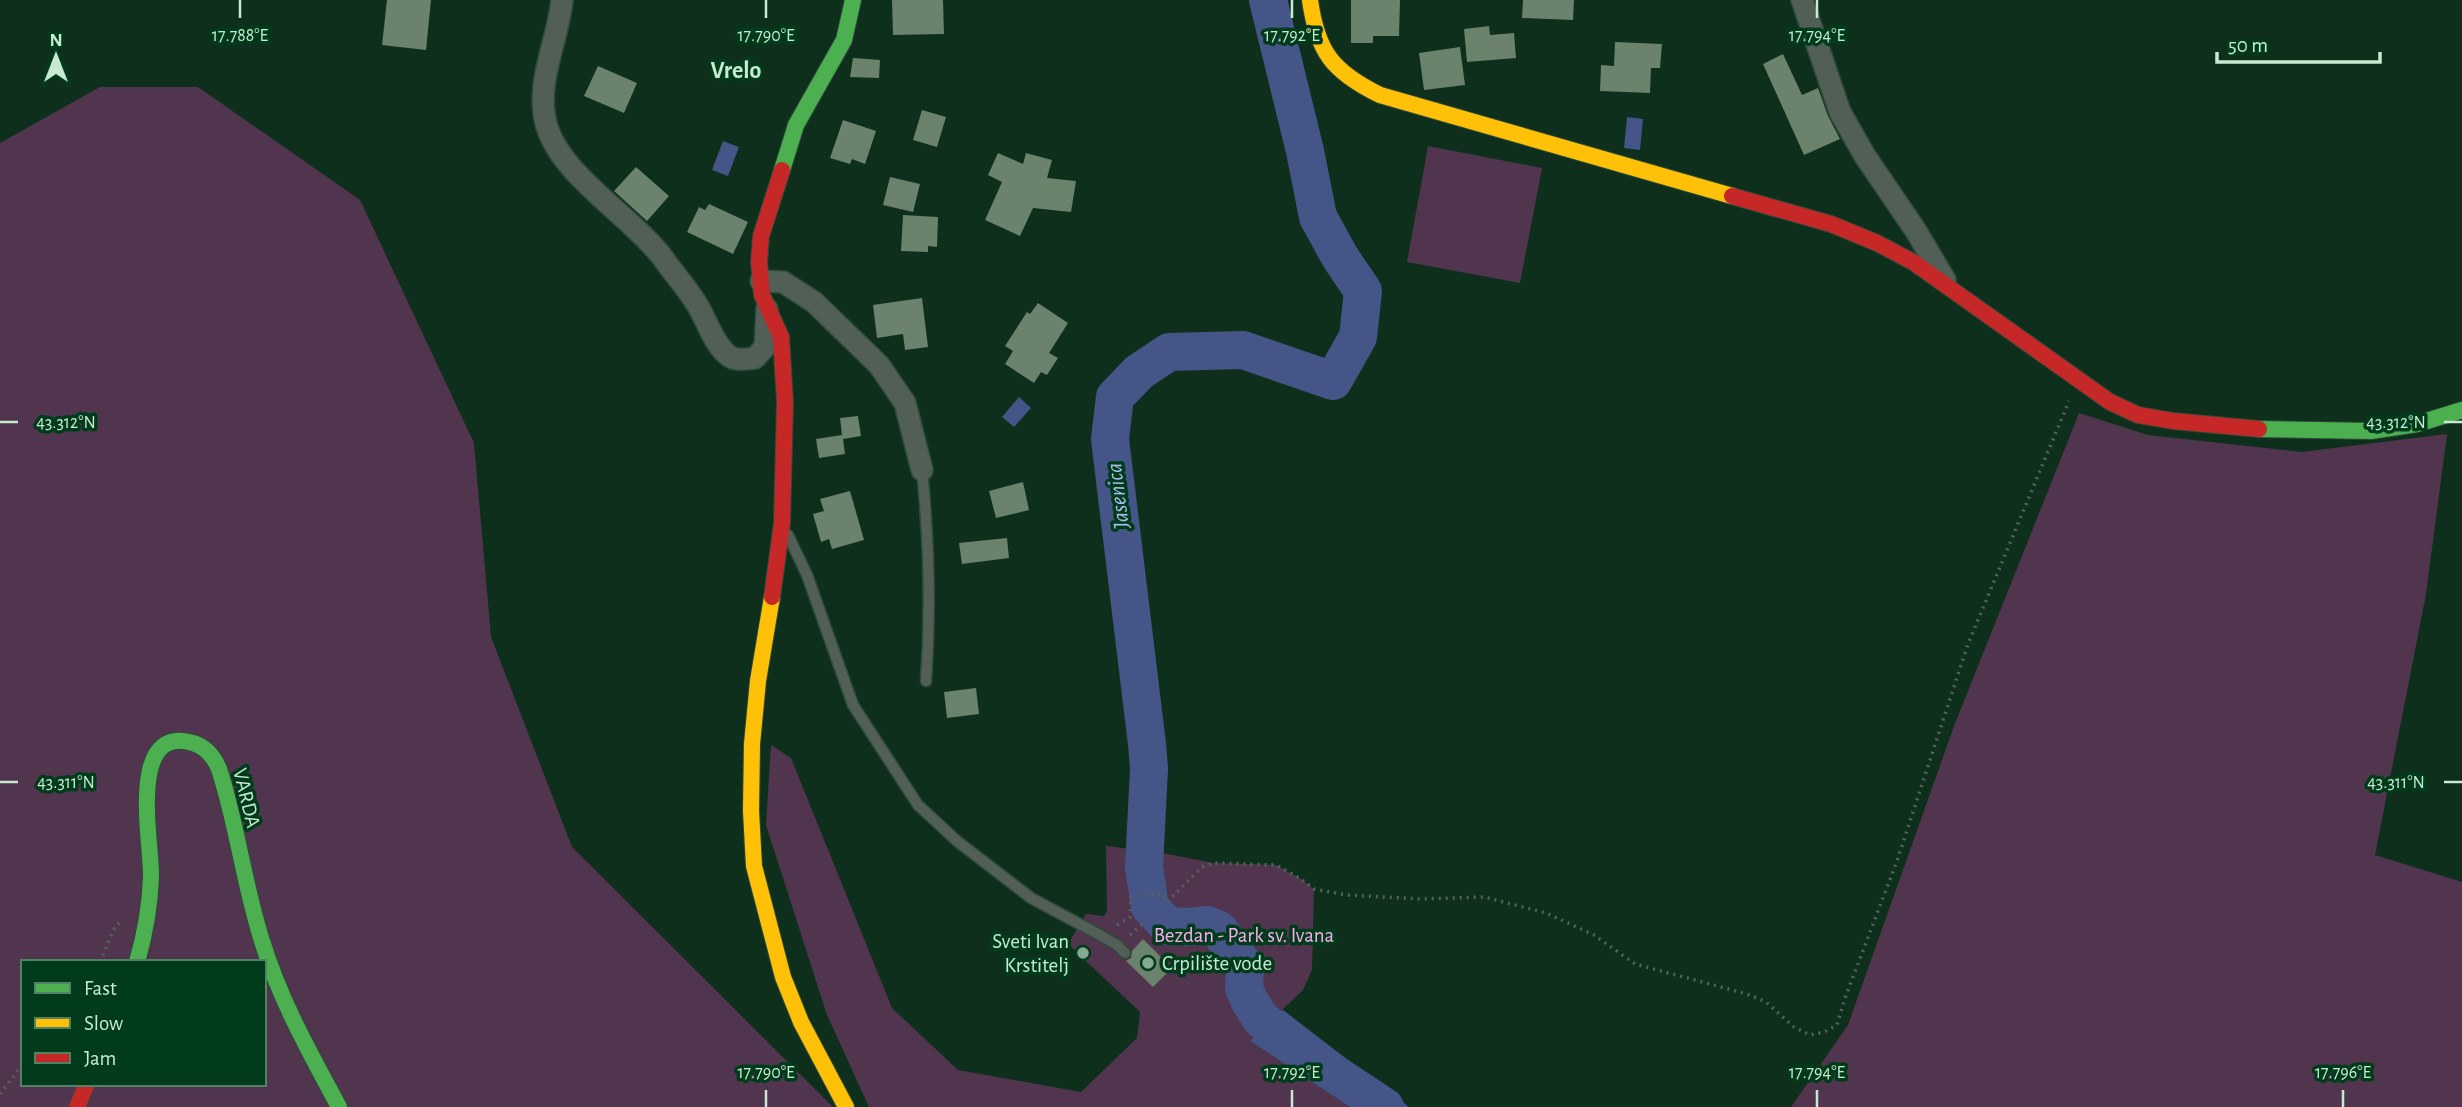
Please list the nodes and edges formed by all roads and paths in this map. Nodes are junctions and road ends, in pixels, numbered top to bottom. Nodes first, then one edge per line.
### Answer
1 (562, 0) edge
2 (853, 0) edge
3 (1310, 0) edge
4 (1802, 0) edge
5 (761, 281) junction
6 (1950, 289) junction
7 (767, 309) junction
8 (2080, 380) junction
9 (2462, 410) edge
10 (922, 470) joint
11 (782, 523) junction
12 (926, 681) dead end
13 (1130, 917) dead end
14 (1146, 921) dead end
15 (1121, 950) joint
16 (138, 960) edge
17 (21, 1067) edge
18 (86, 1086) edge
19 (0, 1094) edge
20 (77, 1107) edge
21 (339, 1107) edge
22 (846, 1107) edge

1 - 7 street
2 - 5 street
3 - 6 street
4 - 6 street
5 - 7 street
5 - 10 street
6 - 8 street
7 - 11 street
8 - 9 street
8 - 13 path
10 - 12 lane
11 - 15 lane
11 - 22 street
14 - 15 path
16 - 21 street, VARDA
17 - 19 path
18 - 20 street

